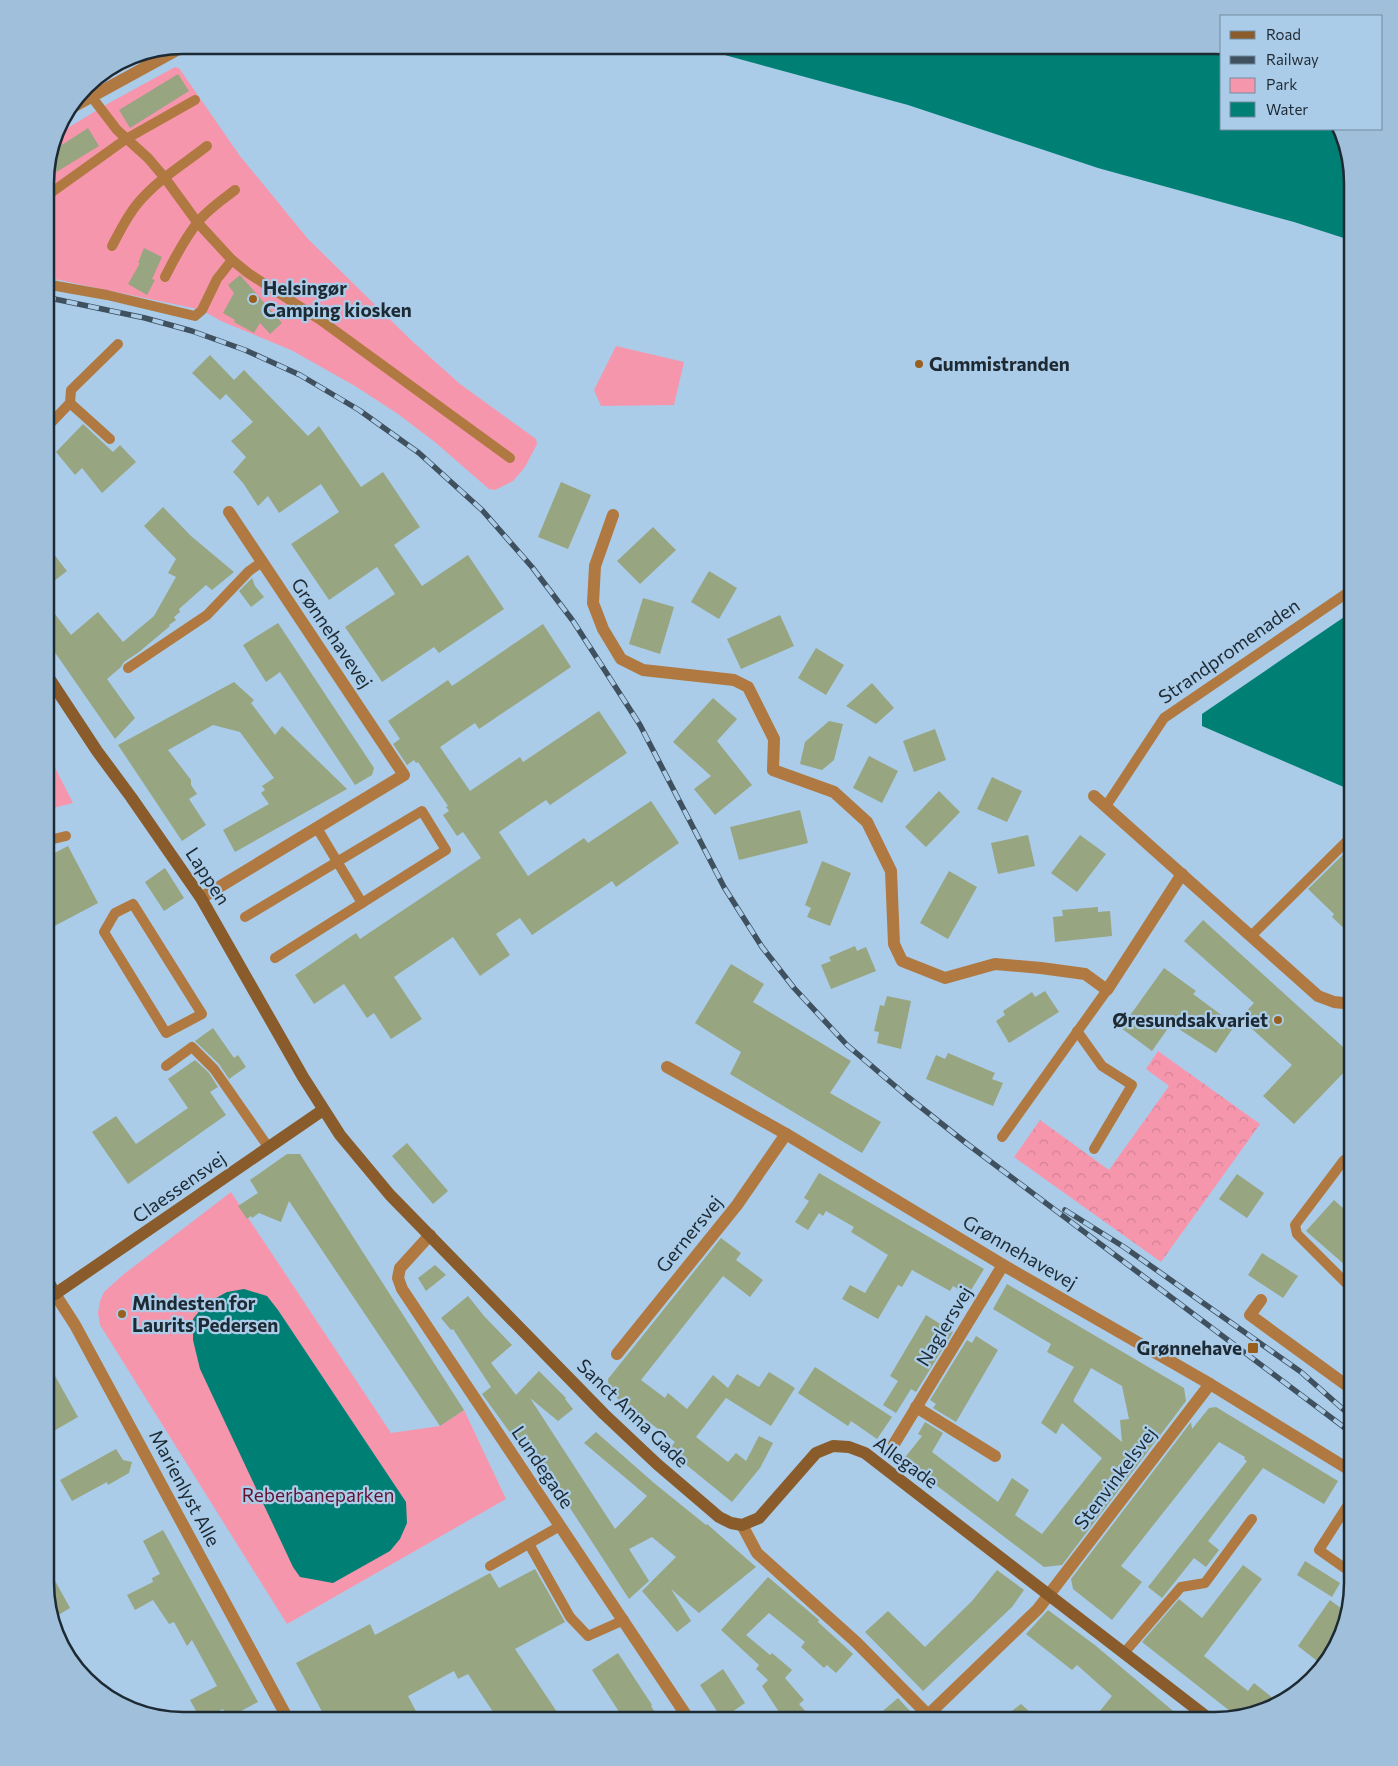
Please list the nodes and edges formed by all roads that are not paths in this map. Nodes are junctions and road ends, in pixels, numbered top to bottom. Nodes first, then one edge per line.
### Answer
1 (167, 55) edge
2 (91, 96) junction
3 (84, 100) edge
4 (194, 100) dead end
5 (126, 139) junction
6 (207, 146) dead end
7 (165, 178) junction
8 (235, 190) dead end
9 (54, 191) edge
10 (197, 222) junction
11 (112, 246) dead end
12 (232, 260) junction
13 (164, 277) dead end
14 (54, 286) edge
15 (118, 344) dead end
16 (70, 403) junction
17 (54, 420) edge
18 (110, 439) dead end
19 (510, 458) dead end
20 (229, 512) dead end
21 (613, 515) dead end
22 (262, 562) junction
23 (1344, 594) edge
24 (128, 668) dead end
25 (54, 685) edge
26 (1094, 796) dead end
27 (1106, 806) junction
28 (317, 828) junction
29 (66, 836) dead end
30 (54, 839) edge
31 (1344, 844) edge
32 (337, 861) junction
33 (1182, 874) junction
34 (201, 898) junction
35 (362, 903) junction
36 (245, 917) dead end
37 (1251, 936) junction
38 (275, 958) dead end
39 (1107, 990) junction
40 (1344, 1003) edge
41 (202, 1014) joint
42 (1077, 1031) junction
43 (166, 1066) dead end
44 (667, 1067) dead end
45 (323, 1110) junction
46 (786, 1134) junction
47 (1002, 1137) dead end
48 (269, 1148) junction
49 (1094, 1149) dead end
50 (1344, 1160) dead end
51 (430, 1235) junction
52 (1003, 1265) junction
53 (1344, 1281) edge
54 (55, 1294) joint
55 (1261, 1300) dead end
56 (617, 1354) dead end
57 (1344, 1383) edge
58 (1210, 1384) junction
59 (916, 1407) junction
60 (894, 1444) dead end
61 (995, 1456) dead end
62 (1344, 1466) edge
63 (1344, 1511) edge
64 (1252, 1519) dead end
65 (742, 1525) junction
66 (560, 1526) junction
67 (529, 1544) junction
68 (490, 1566) dead end
69 (1344, 1568) edge
70 (1050, 1594) junction
71 (624, 1620) junction
72 (1124, 1653) junction
73 (284, 1712) edge
74 (684, 1712) edge
75 (925, 1712) edge
76 (937, 1712) edge
77 (1200, 1712) edge

1 - 2 street
2 - 3 street
2 - 5 lane
4 - 5 lane
5 - 7 lane
5 - 9 lane
6 - 7 lane
7 - 10 lane
7 - 11 lane
8 - 10 lane
10 - 12 lane
10 - 13 lane
12 - 14 lane
12 - 19 lane
15 - 16 lane
16 - 17 lane
16 - 18 lane
20 - 22 street, Grønnehavevej
21 - 39 street
22 - 24 lane
22 - 28 street, Grønnehavevej
23 - 27 lane, Strandpromenaden
25 - 34 main road, Lappen
26 - 27 street
27 - 33 street
28 - 32 lane
28 - 34 street
29 - 30 lane
31 - 37 lane
32 - 35 lane
32 - 35 lane
32 - 36 lane
33 - 37 street
33 - 39 street
34 - 45 main road, Lappen
35 - 38 lane
37 - 40 street
39 - 42 lane
41 - 41 lane
42 - 47 lane
42 - 49 lane
43 - 48 lane
44 - 46 street, Grønnehavevej
45 - 48 main road, Claessensvej
45 - 51 main road, Sanct Anna Gade
46 - 52 street, Grønnehavevej
46 - 56 street, Gernersvej
48 - 54 main road, Claessensvej
50 - 53 lane
51 - 65 main road, Sanct Anna Gade
51 - 66 street, Lundegade
52 - 58 street, Grønnehavevej
52 - 59 street, Naglersvej
54 - 73 street, Marienlyst Alle
55 - 57 street
58 - 62 street, Grønnehavevej
58 - 70 street, Stenvinkelsvej
59 - 60 street, Naglersvej
59 - 61 street
63 - 69 lane
64 - 72 lane
65 - 70 main road, Allegade
65 - 75 street
66 - 67 lane
66 - 71 street, Lundegade
67 - 68 lane
67 - 71 lane
70 - 72 main road, Allegade
70 - 76 street
71 - 74 street, Lundegade
72 - 77 main road, Allegade

